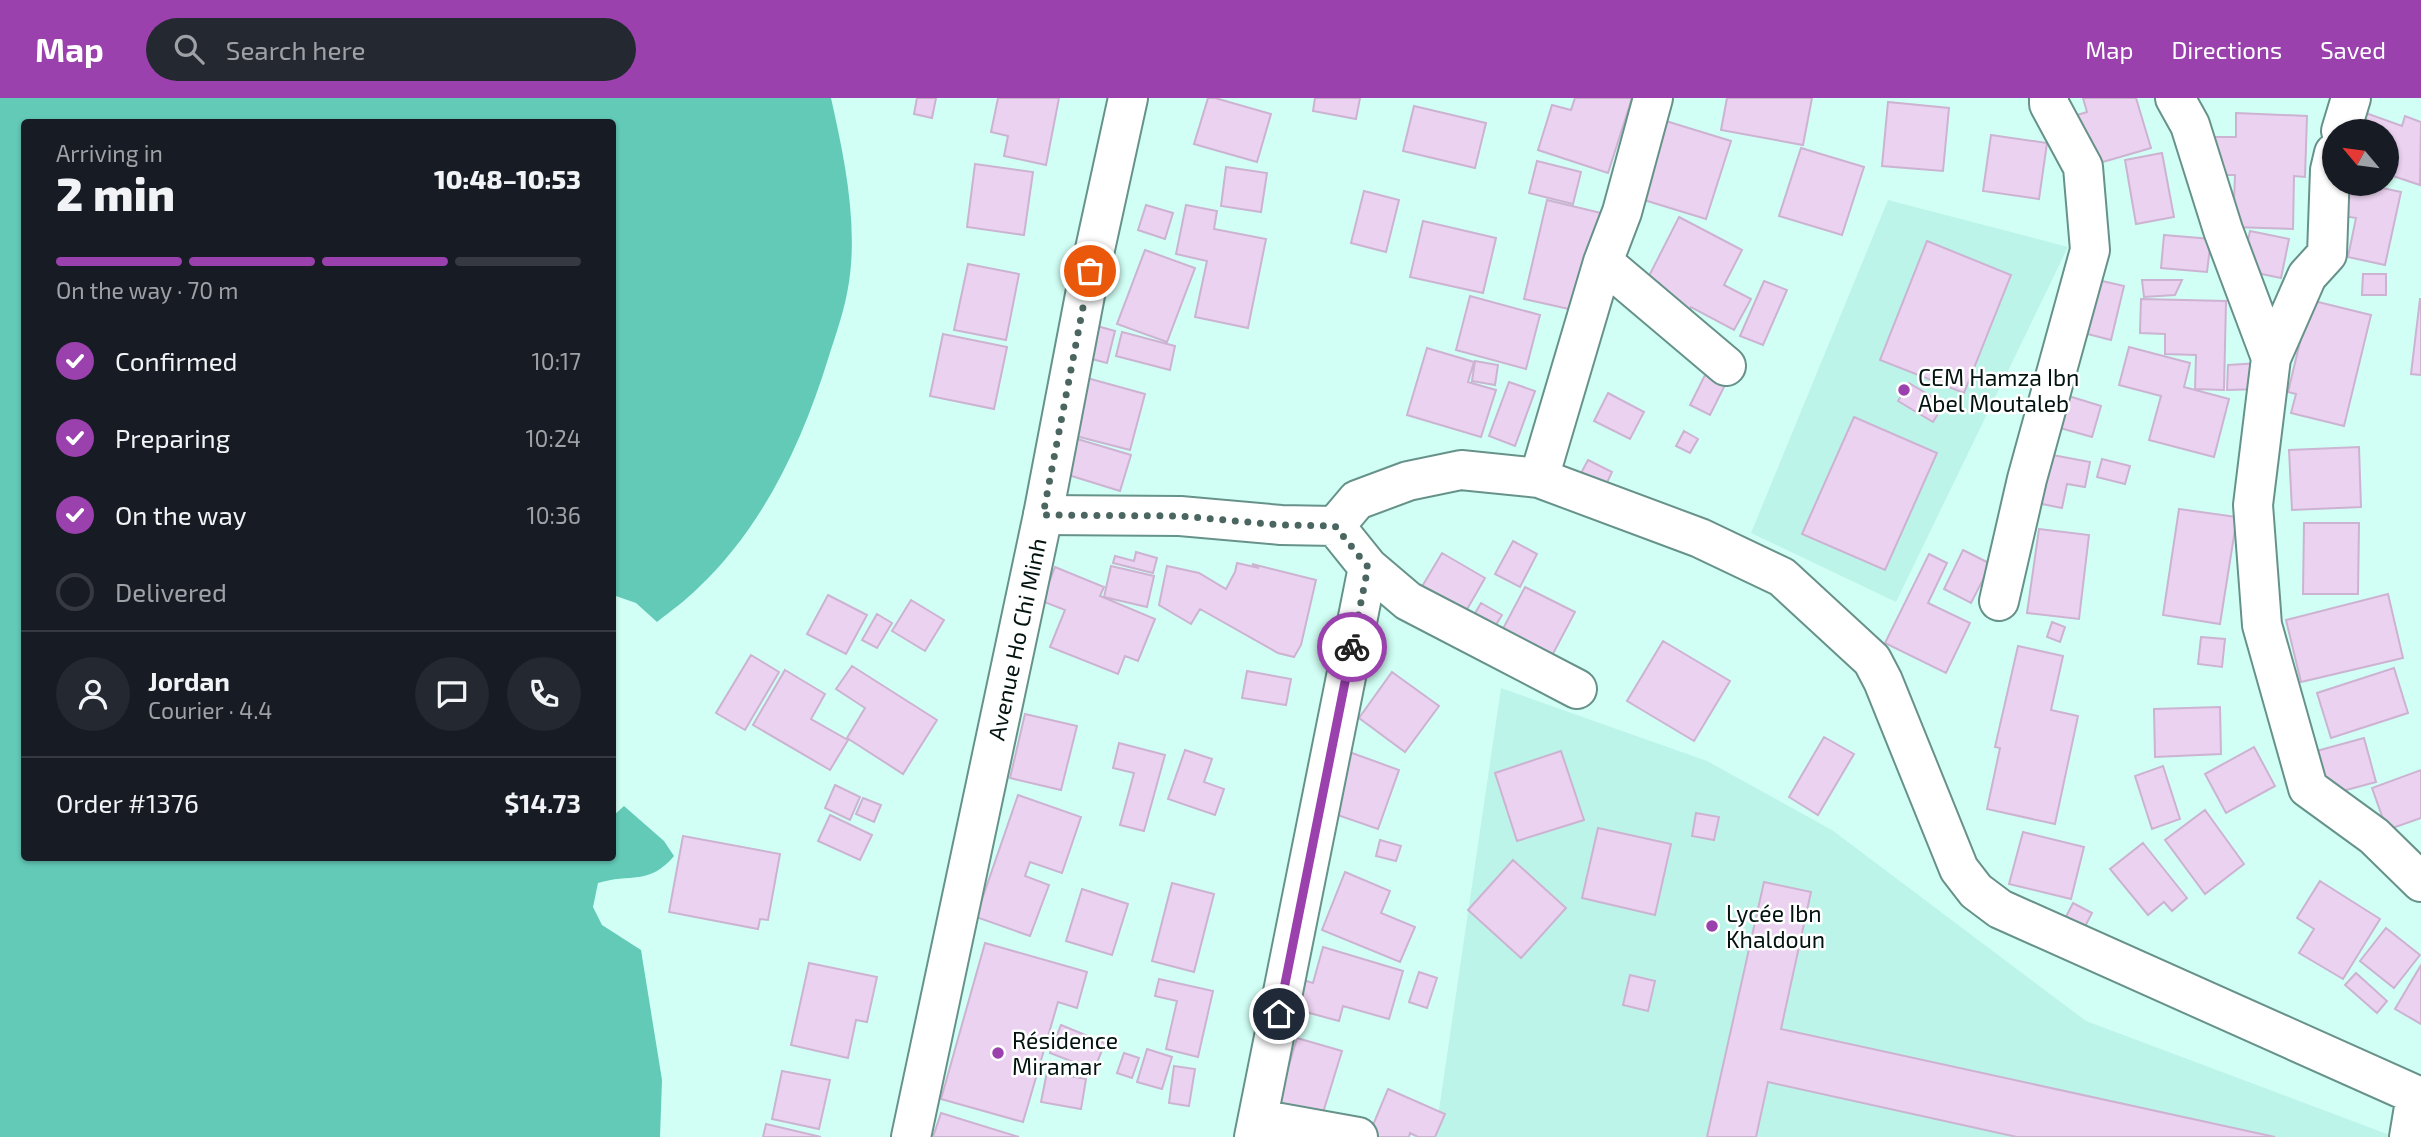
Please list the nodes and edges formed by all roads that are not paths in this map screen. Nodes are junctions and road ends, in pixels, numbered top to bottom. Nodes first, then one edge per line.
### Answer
1 (1128, 98) edge
2 (1653, 98) edge
3 (2049, 98) edge
4 (2175, 98) edge
5 (2351, 98) edge
6 (2345, 119) edge
7 (2329, 196) edge
8 (1603, 262) junction
9 (2271, 358) junction
10 (1726, 366) dead end
11 (1539, 478) junction
12 (1043, 515) junction
13 (1335, 526) junction
14 (1368, 567) junction
15 (1999, 601) dead end
16 (1577, 689) dead end
17 (2421, 882) edge
18 (2418, 1096) edge
19 (1256, 1128) edge
20 (911, 1137) edge
21 (1359, 1137) edge
22 (2409, 1137) edge

1 - 12 street, Avenue Ho Chi Minh
2 - 8 street
3 - 15 street
4 - 9 street
5 - 6 street
7 - 9 street
8 - 10 street
8 - 11 street
9 - 17 street
11 - 13 street
11 - 18 street
12 - 13 street
12 - 20 street, Avenue Ho Chi Minh
13 - 14 street
14 - 16 street
14 - 19 street
18 - 22 street
19 - 21 street

